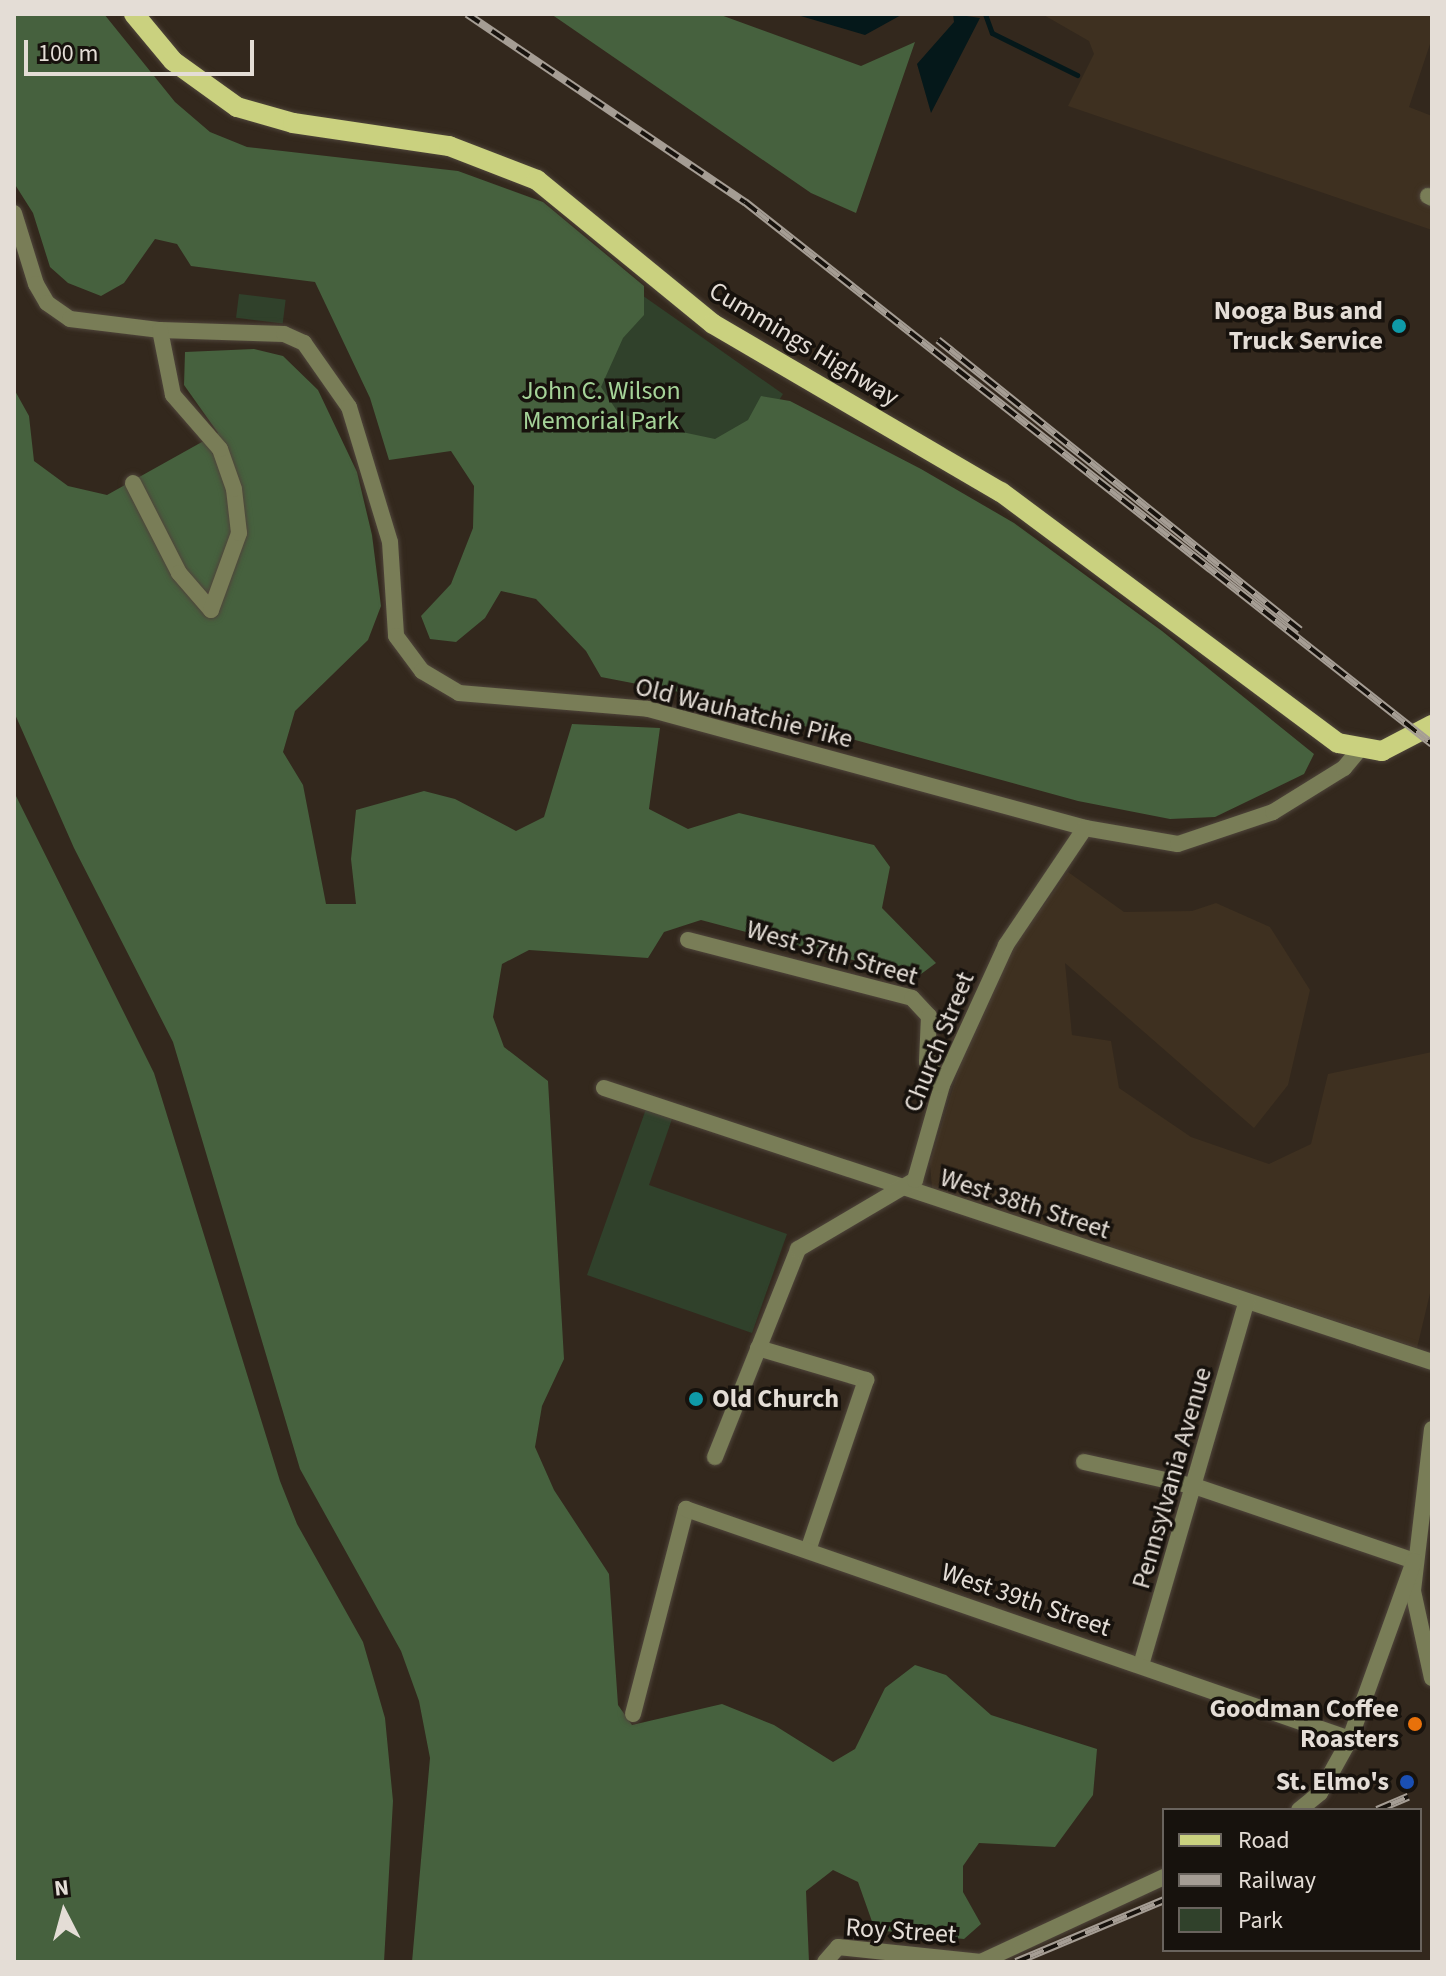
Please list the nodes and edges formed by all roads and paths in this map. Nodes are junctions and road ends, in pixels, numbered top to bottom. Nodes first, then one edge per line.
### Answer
1 (134, 14) edge
2 (14, 213) edge
3 (160, 330) junction
4 (133, 483) dead end
5 (1432, 725) edge
6 (1359, 750) junction
7 (1085, 828) junction
8 (688, 940) dead end
9 (942, 1085) junction
10 (604, 1088) dead end
11 (898, 1188) junction
12 (1246, 1303) junction
13 (758, 1348) junction
14 (1432, 1362) edge
15 (1432, 1429) edge
16 (715, 1457) dead end
17 (1084, 1462) dead end
18 (1197, 1487) junction
19 (808, 1550) junction
20 (1414, 1561) junction
21 (1141, 1665) junction
22 (1432, 1678) edge
23 (633, 1714) dead end
24 (1350, 1739) junction
25 (1301, 1808) edge
26 (1162, 1878) edge
27 (825, 1962) edge
28 (981, 1962) edge

1 - 6 main road, Cummings Highway
2 - 3 street, Old Wauhatchie Pike
3 - 4 street
3 - 7 street, Old Wauhatchie Pike
5 - 6 main road
6 - 7 street, Old Wauhatchie Pike
7 - 9 street, Church Street
8 - 9 street, West 37th Street
9 - 11 street, Church Street
10 - 11 street, West 38th Street
11 - 12 street, West 38th Street
11 - 13 street, Church Street
12 - 14 street, West 38th Street
12 - 18 street, Pennsylvania Avenue
13 - 16 street, Church Street
13 - 19 street
15 - 20 street
17 - 18 street
18 - 20 street
18 - 21 street, Pennsylvania Avenue
19 - 21 street, West 39th Street
19 - 23 street, West 39th Street
20 - 22 street
20 - 24 street
21 - 24 street, West 39th Street
24 - 25 street
26 - 28 street
27 - 28 street, Roy Street

